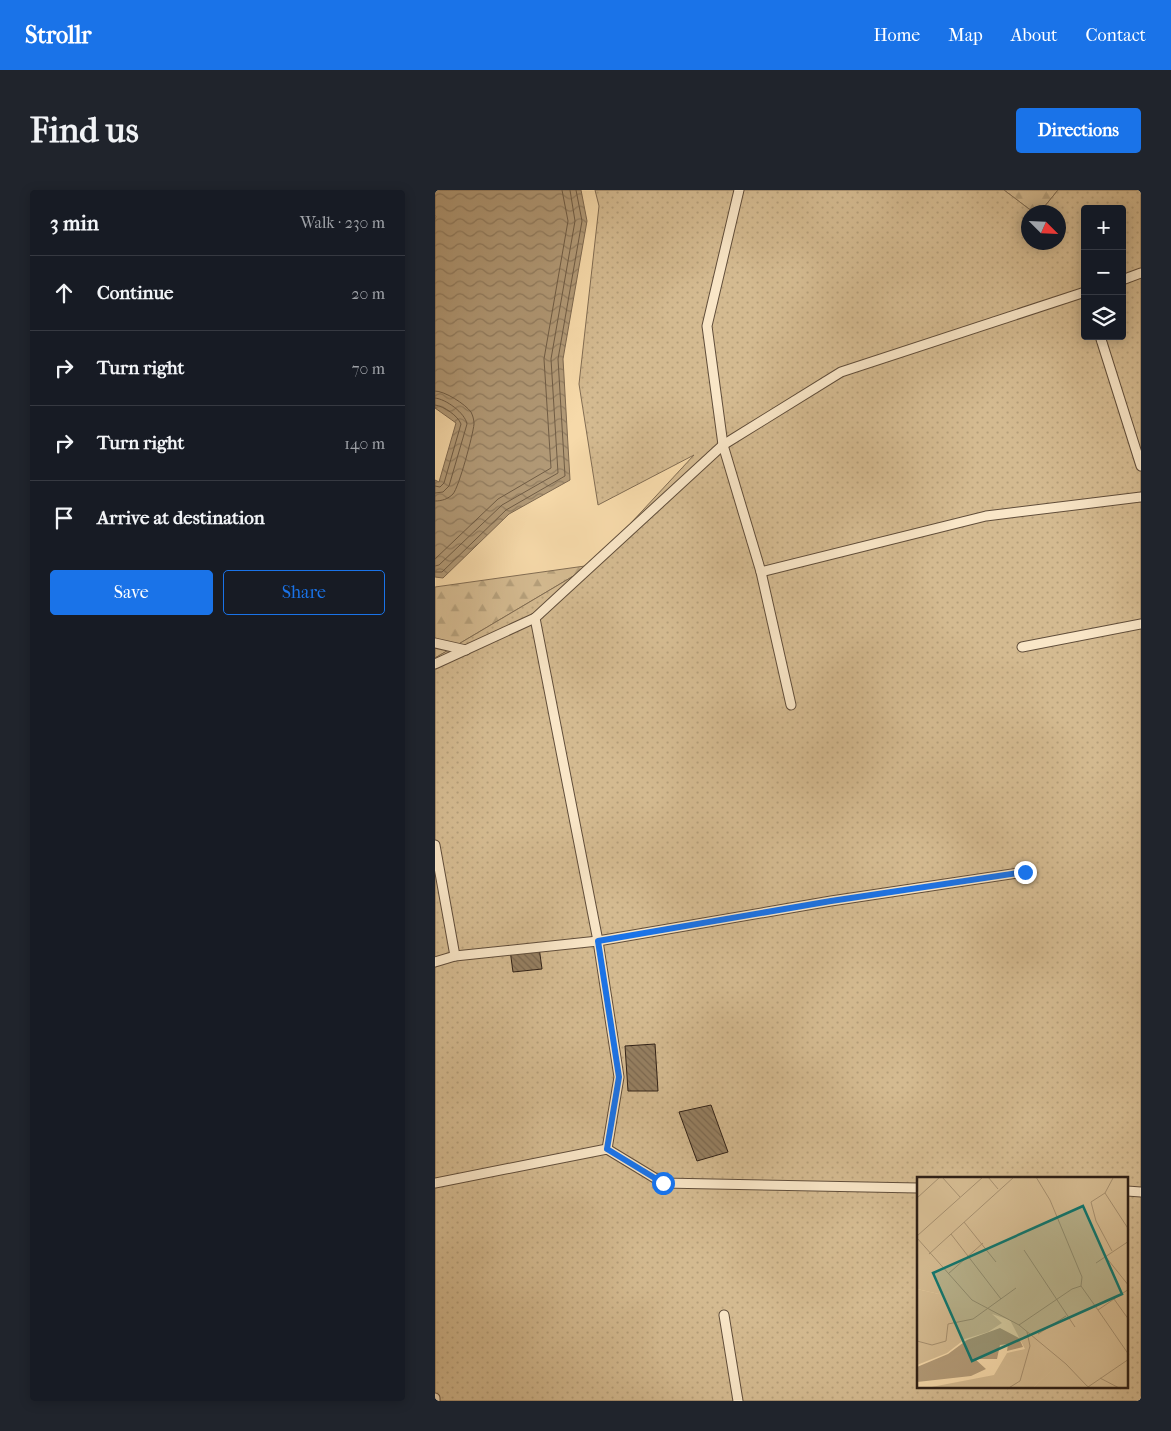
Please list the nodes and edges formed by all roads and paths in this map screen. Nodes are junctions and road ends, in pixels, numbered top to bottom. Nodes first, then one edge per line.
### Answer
1 (739, 190) edge
2 (1141, 274) edge
3 (1126, 279) edge
4 (1081, 293) edge
5 (1101, 340) edge
6 (723, 445) junction
7 (1141, 466) edge
8 (1141, 496) edge
9 (761, 572) junction
10 (535, 618) junction
11 (1141, 624) edge
12 (435, 643) edge
13 (1022, 647) dead end
14 (466, 650) junction
15 (435, 664) edge
16 (791, 705) dead end
17 (435, 845) edge
18 (1025, 872) dead end
19 (598, 941) junction
20 (455, 956) junction
21 (435, 962) edge
22 (607, 1149) junction
23 (435, 1183) edge
24 (917, 1188) edge
25 (724, 1315) dead end
26 (738, 1401) edge

1 - 6 lane
2 - 3 lane
4 - 6 lane
5 - 7 lane
6 - 9 lane
6 - 10 lane
8 - 9 lane
9 - 16 lane
10 - 14 lane
10 - 19 lane
11 - 13 lane
12 - 14 lane
14 - 15 lane
17 - 20 lane
18 - 19 lane
19 - 20 lane
19 - 22 lane
20 - 21 lane
22 - 23 lane
22 - 24 lane
25 - 26 lane

